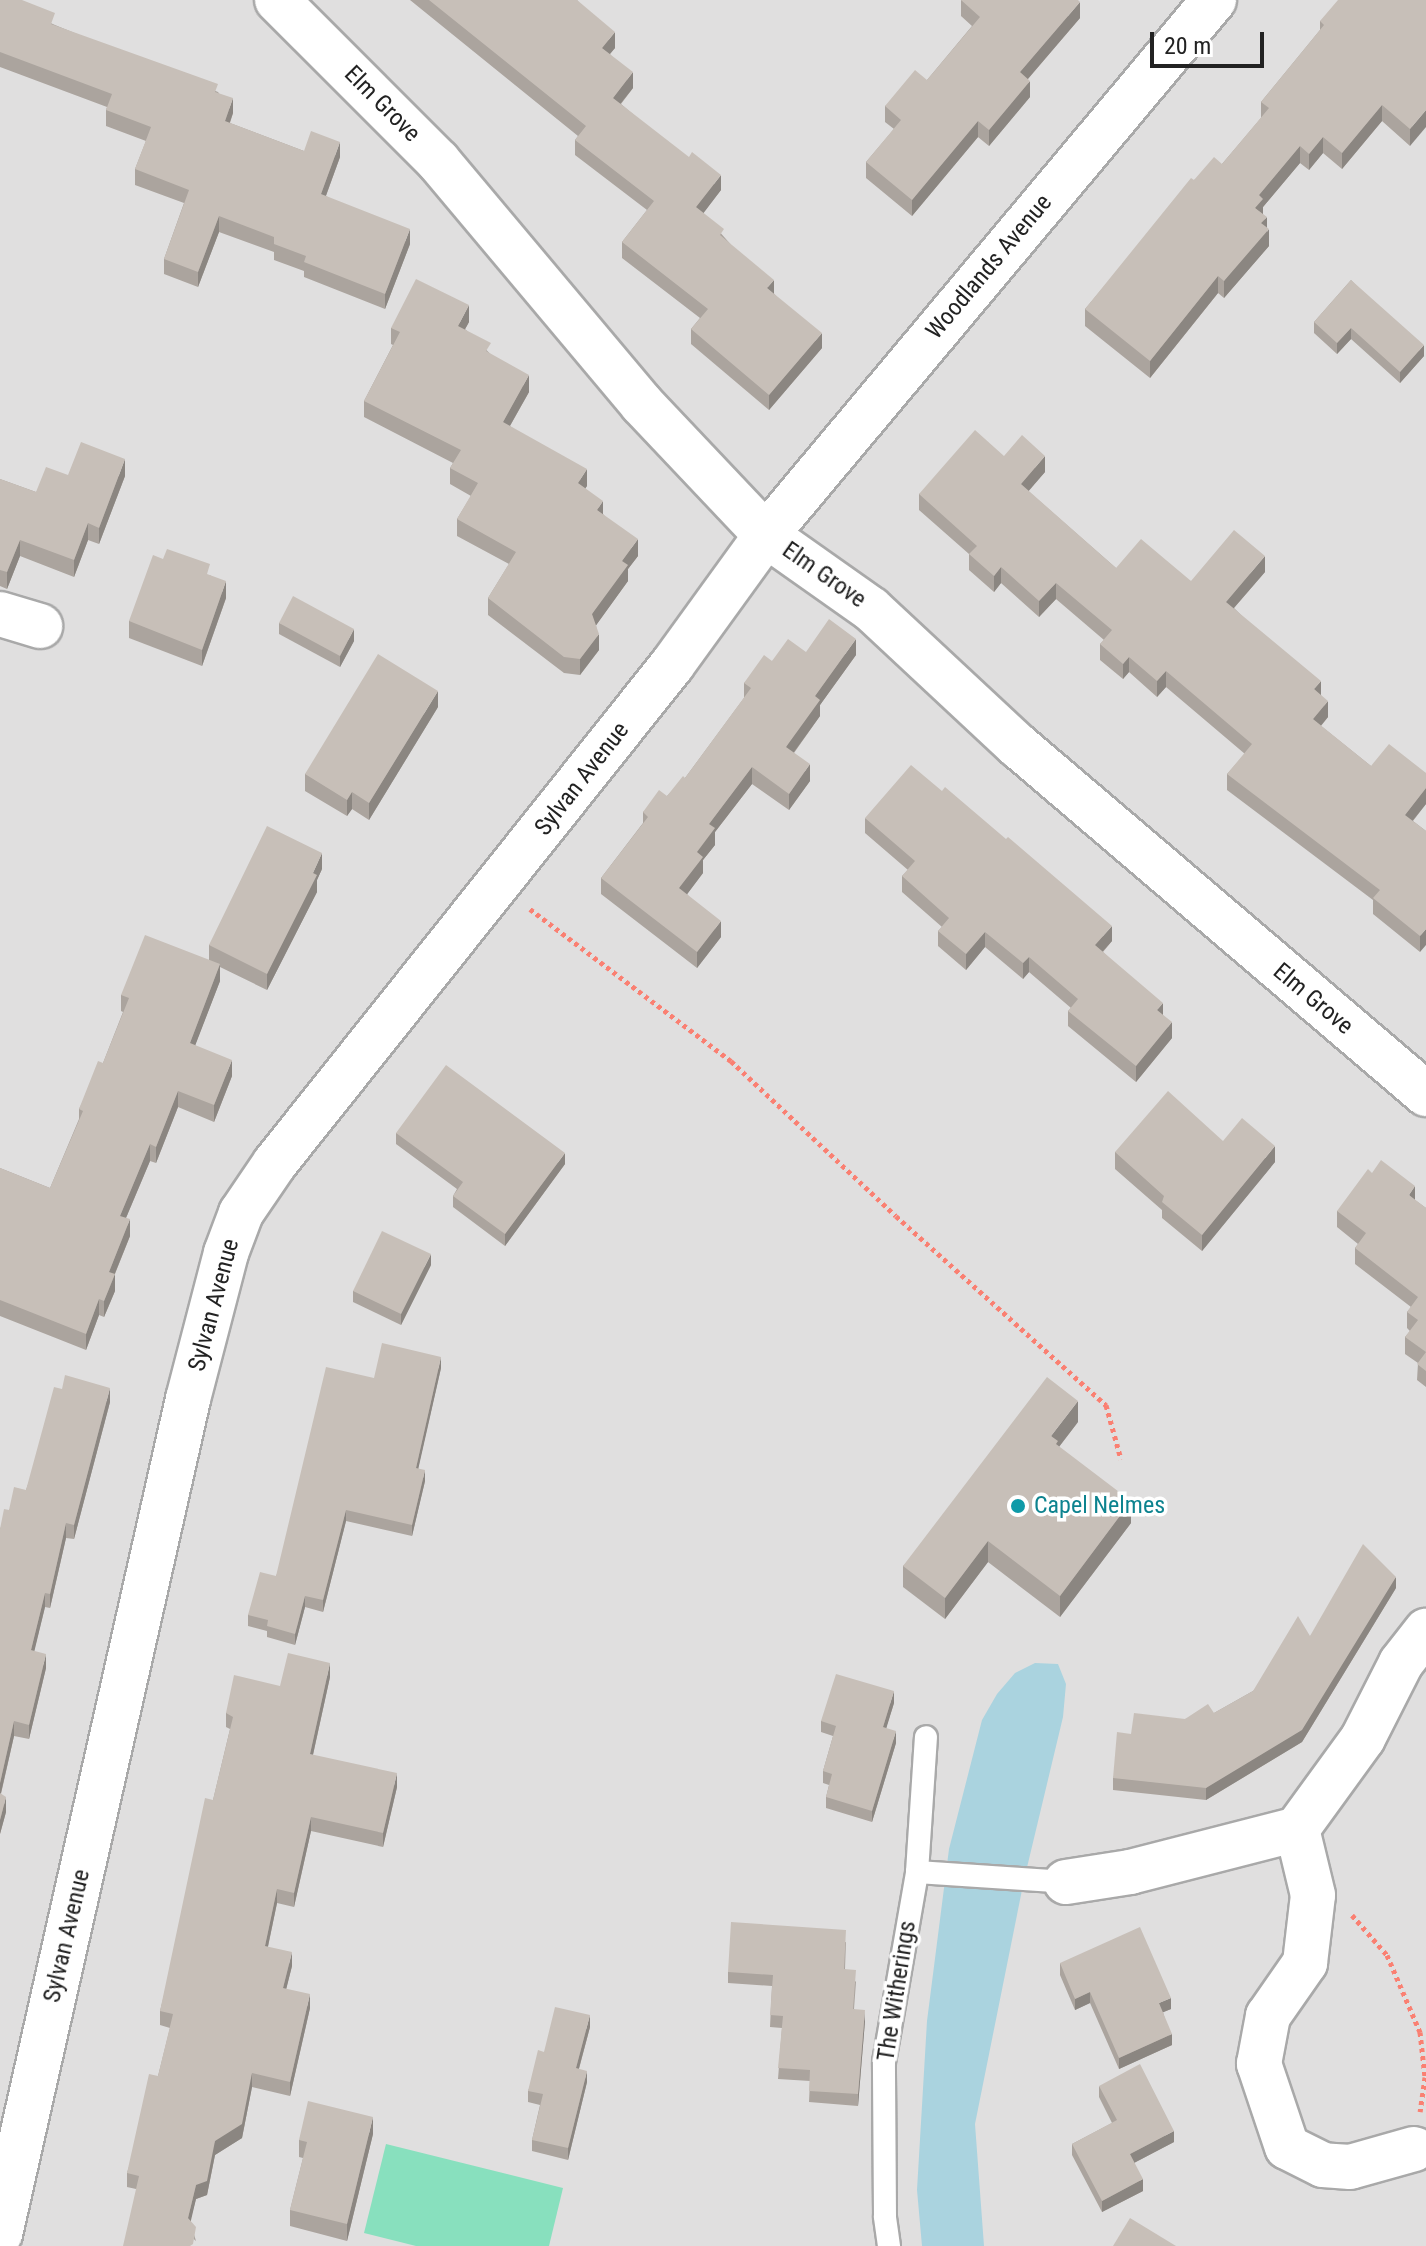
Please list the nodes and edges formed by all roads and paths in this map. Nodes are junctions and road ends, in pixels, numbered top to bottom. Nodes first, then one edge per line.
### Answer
1 (277, 0) edge
2 (1214, 0) edge
3 (766, 535) junction
4 (498, 884) junction
5 (1426, 1094) edge
6 (1121, 1459) dead end
7 (1426, 1631) edge
8 (926, 1737) dead end
9 (1297, 1829) junction
10 (917, 1872) junction
11 (1045, 1881) joint
12 (1313, 1895) junction
13 (1414, 2149) joint
14 (0, 2234) edge
15 (889, 2246) edge

1 - 3 street, Elm Grove
2 - 3 street, Woodlands Avenue
3 - 4 street, Sylvan Avenue
3 - 5 street, Elm Grove
4 - 6 path
4 - 14 street, Sylvan Avenue
7 - 9 street
8 - 10 lane, The Witherings
9 - 11 street
9 - 12 street
10 - 11 lane
10 - 15 lane, The Witherings
12 - 13 path
12 - 13 street

